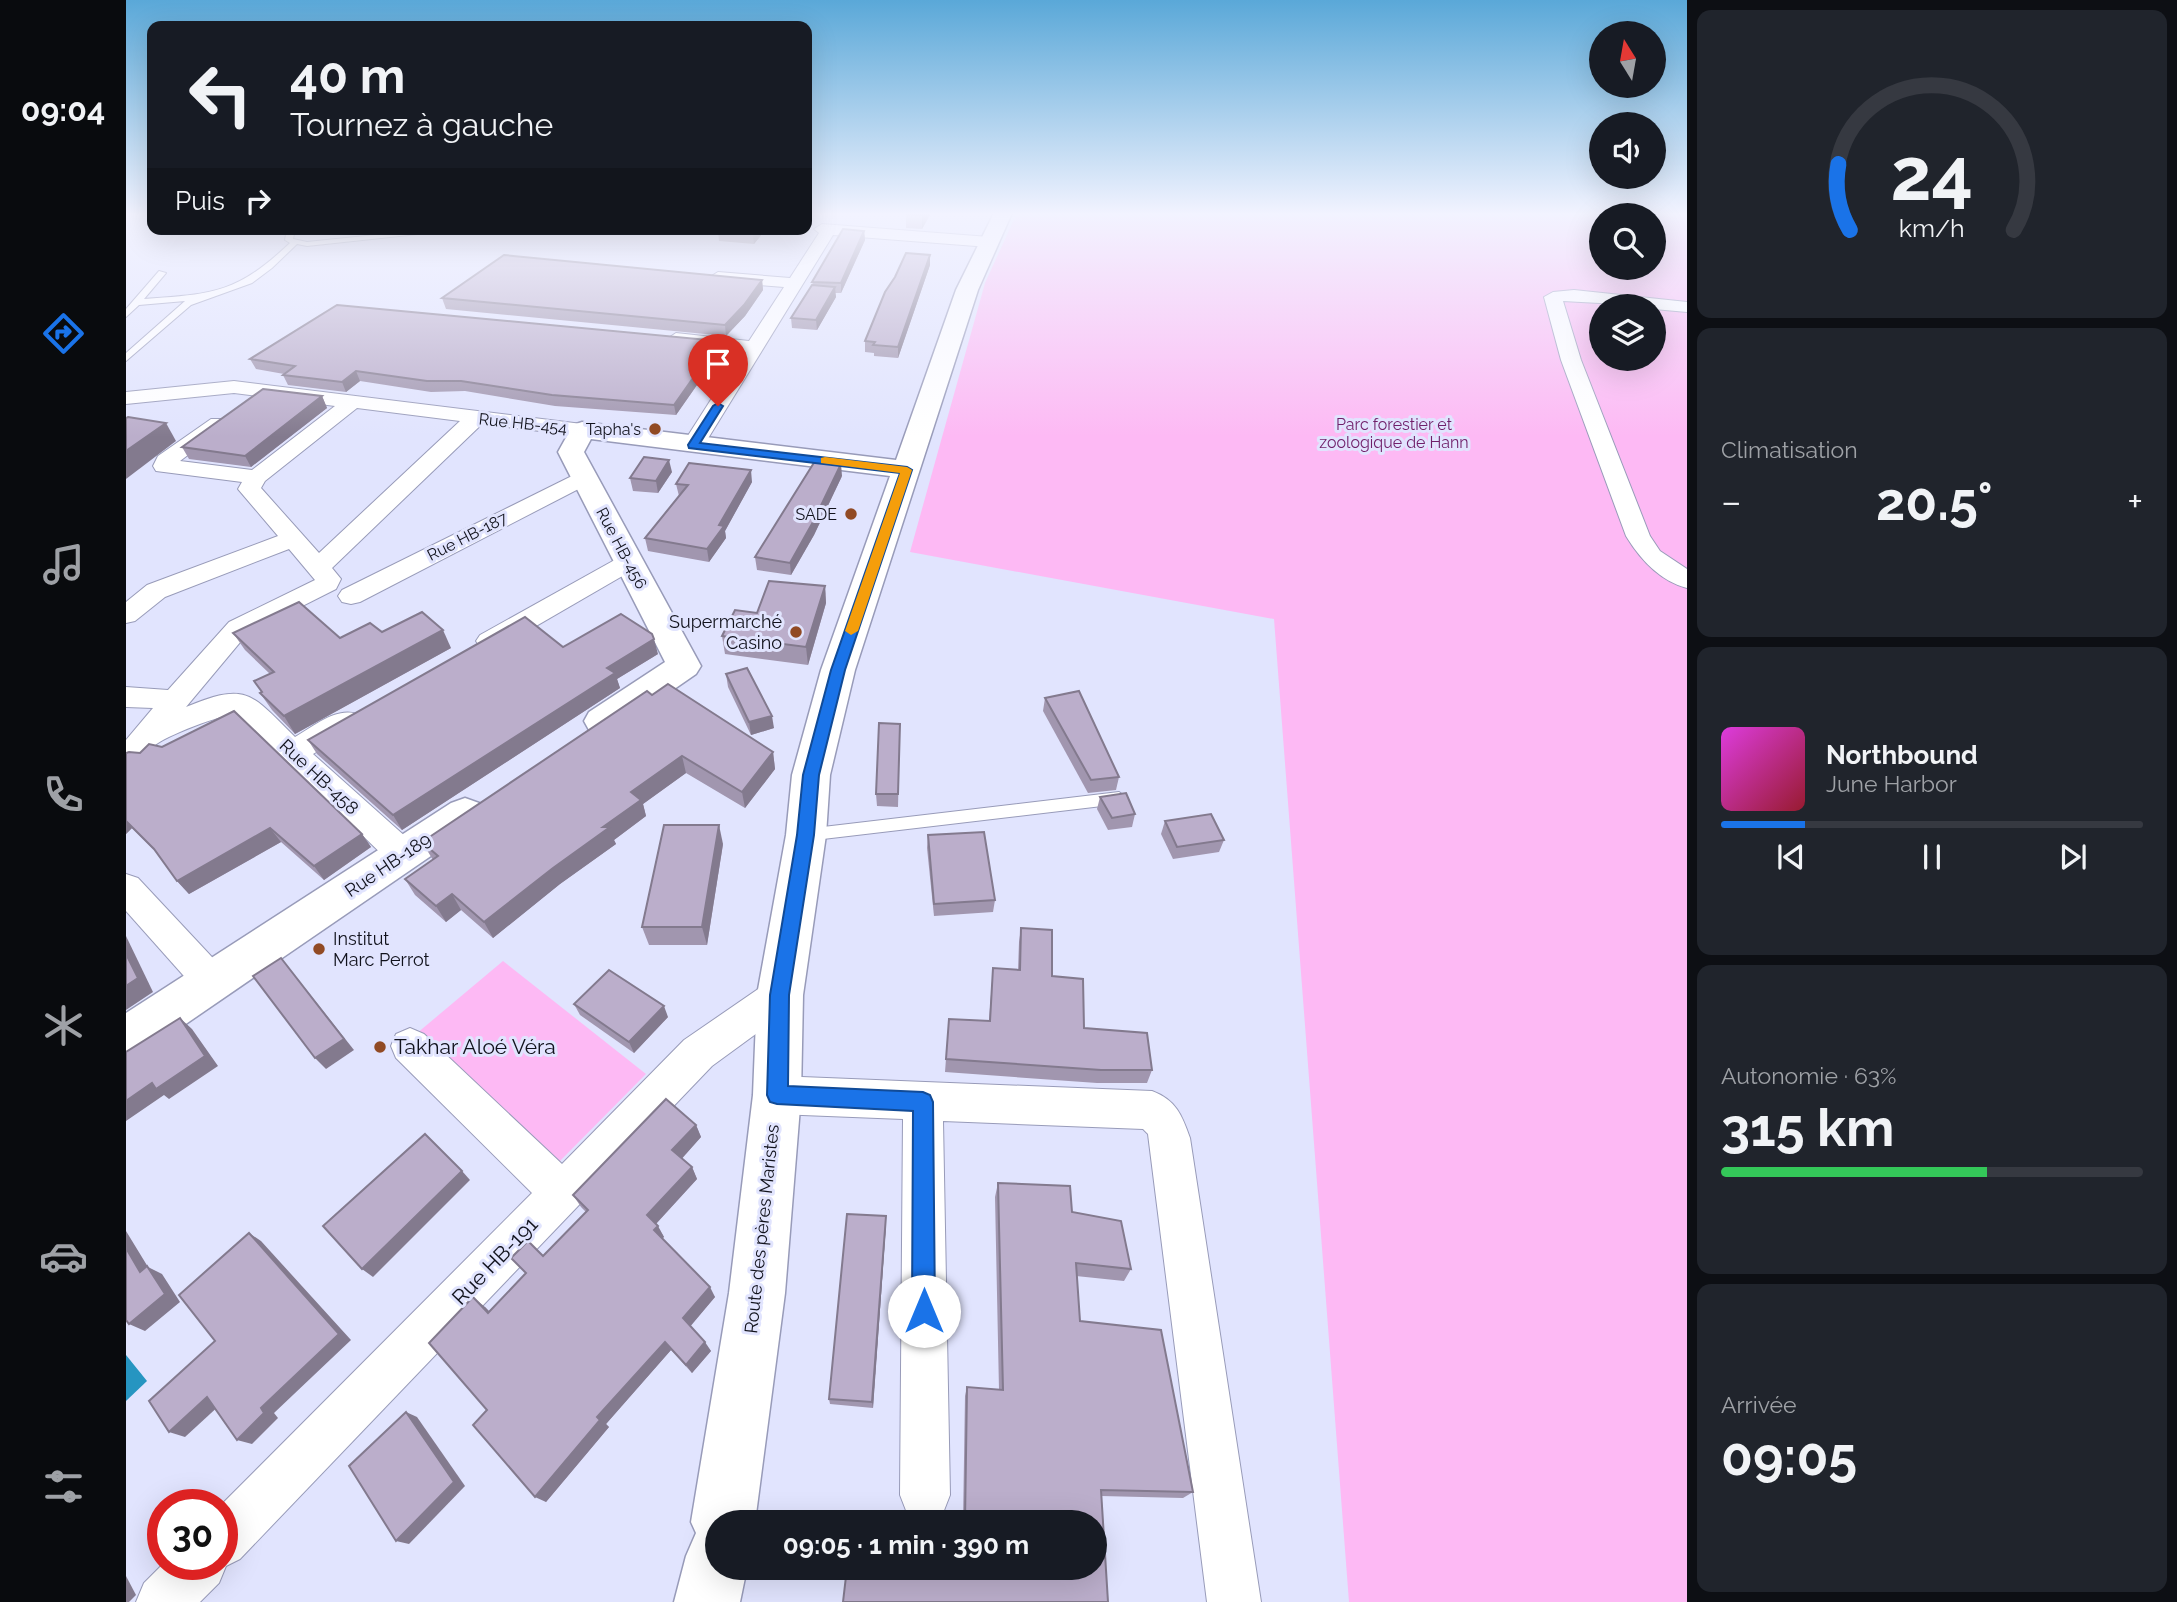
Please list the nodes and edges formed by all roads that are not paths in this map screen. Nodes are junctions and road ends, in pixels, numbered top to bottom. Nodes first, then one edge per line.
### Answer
1 (150, 288) edge
2 (231, 288) edge
3 (792, 288) edge
4 (968, 288) edge
5 (199, 297) junction
6 (139, 302) junction
7 (1687, 307) edge
8 (126, 314) edge
9 (657, 337) edge
10 (755, 347) junction
11 (126, 358) edge
12 (263, 391) junction
13 (126, 398) edge
14 (352, 402) junction
15 (476, 418) junction
16 (582, 430) junction
17 (693, 445) junction
18 (907, 470) junction
19 (584, 477) junction
20 (257, 478) junction
21 (293, 539) junction
22 (629, 562) junction
23 (318, 567) junction
24 (1687, 580) edge
25 (351, 596) dead end
26 (126, 615) edge
27 (472, 651) edge
28 (126, 697) edge
29 (174, 700) junction
30 (364, 712) edge
31 (148, 735) junction
32 (572, 742) edge
33 (292, 752) junction
34 (126, 760) edge
35 (493, 794) edge
36 (1121, 798) edge
37 (806, 835) junction
38 (404, 855) junction
39 (126, 888) edge
40 (212, 982) junction
41 (780, 995) junction
42 (126, 1039) edge
43 (410, 1046) dead end
44 (777, 1095) junction
45 (923, 1102) junction
46 (562, 1193) junction
47 (925, 1494) dead end
48 (725, 1510) edge
49 (238, 1525) edge
50 (184, 1580) edge
51 (712, 1580) edge
52 (163, 1602) edge
53 (707, 1602) edge
54 (1234, 1602) edge

1 - 6 lane
2 - 5 lane
3 - 10 street
4 - 18 street, Route des pères Maristes
5 - 6 lane
5 - 11 lane
6 - 8 lane
7 - 24 street
9 - 10 street
10 - 17 street
12 - 13 street, Rue HB-454
12 - 14 street, Rue HB-454
12 - 20 street
14 - 15 street, Rue HB-454
14 - 20 street
15 - 16 street, Rue HB-454
15 - 23 street
16 - 17 street, Rue HB-454
16 - 19 street, Rue HB-456
17 - 18 street, Rue HB-454
18 - 37 street, Route des pères Maristes
19 - 22 street, Rue HB-456
19 - 25 street, Rue HB-187
20 - 21 street
21 - 23 street
21 - 26 street
22 - 27 street
22 - 32 street, Rue HB-456
23 - 29 street
28 - 29 street
29 - 31 street
30 - 33 street
31 - 33 street, Rue HB-458
31 - 34 street
33 - 38 street, Rue HB-458
35 - 38 street, Rue HB-189
36 - 37 lane
37 - 41 street, Route des pères Maristes
38 - 40 street, Rue HB-189
39 - 40 street
40 - 42 street, Rue HB-189
41 - 44 street, Route des pères Maristes
41 - 46 street, Rue HB-191
43 - 46 street
44 - 45 street
44 - 48 street, Route des pères Maristes
45 - 47 street
45 - 54 street
46 - 49 street, Rue HB-191
50 - 52 street
51 - 53 street

